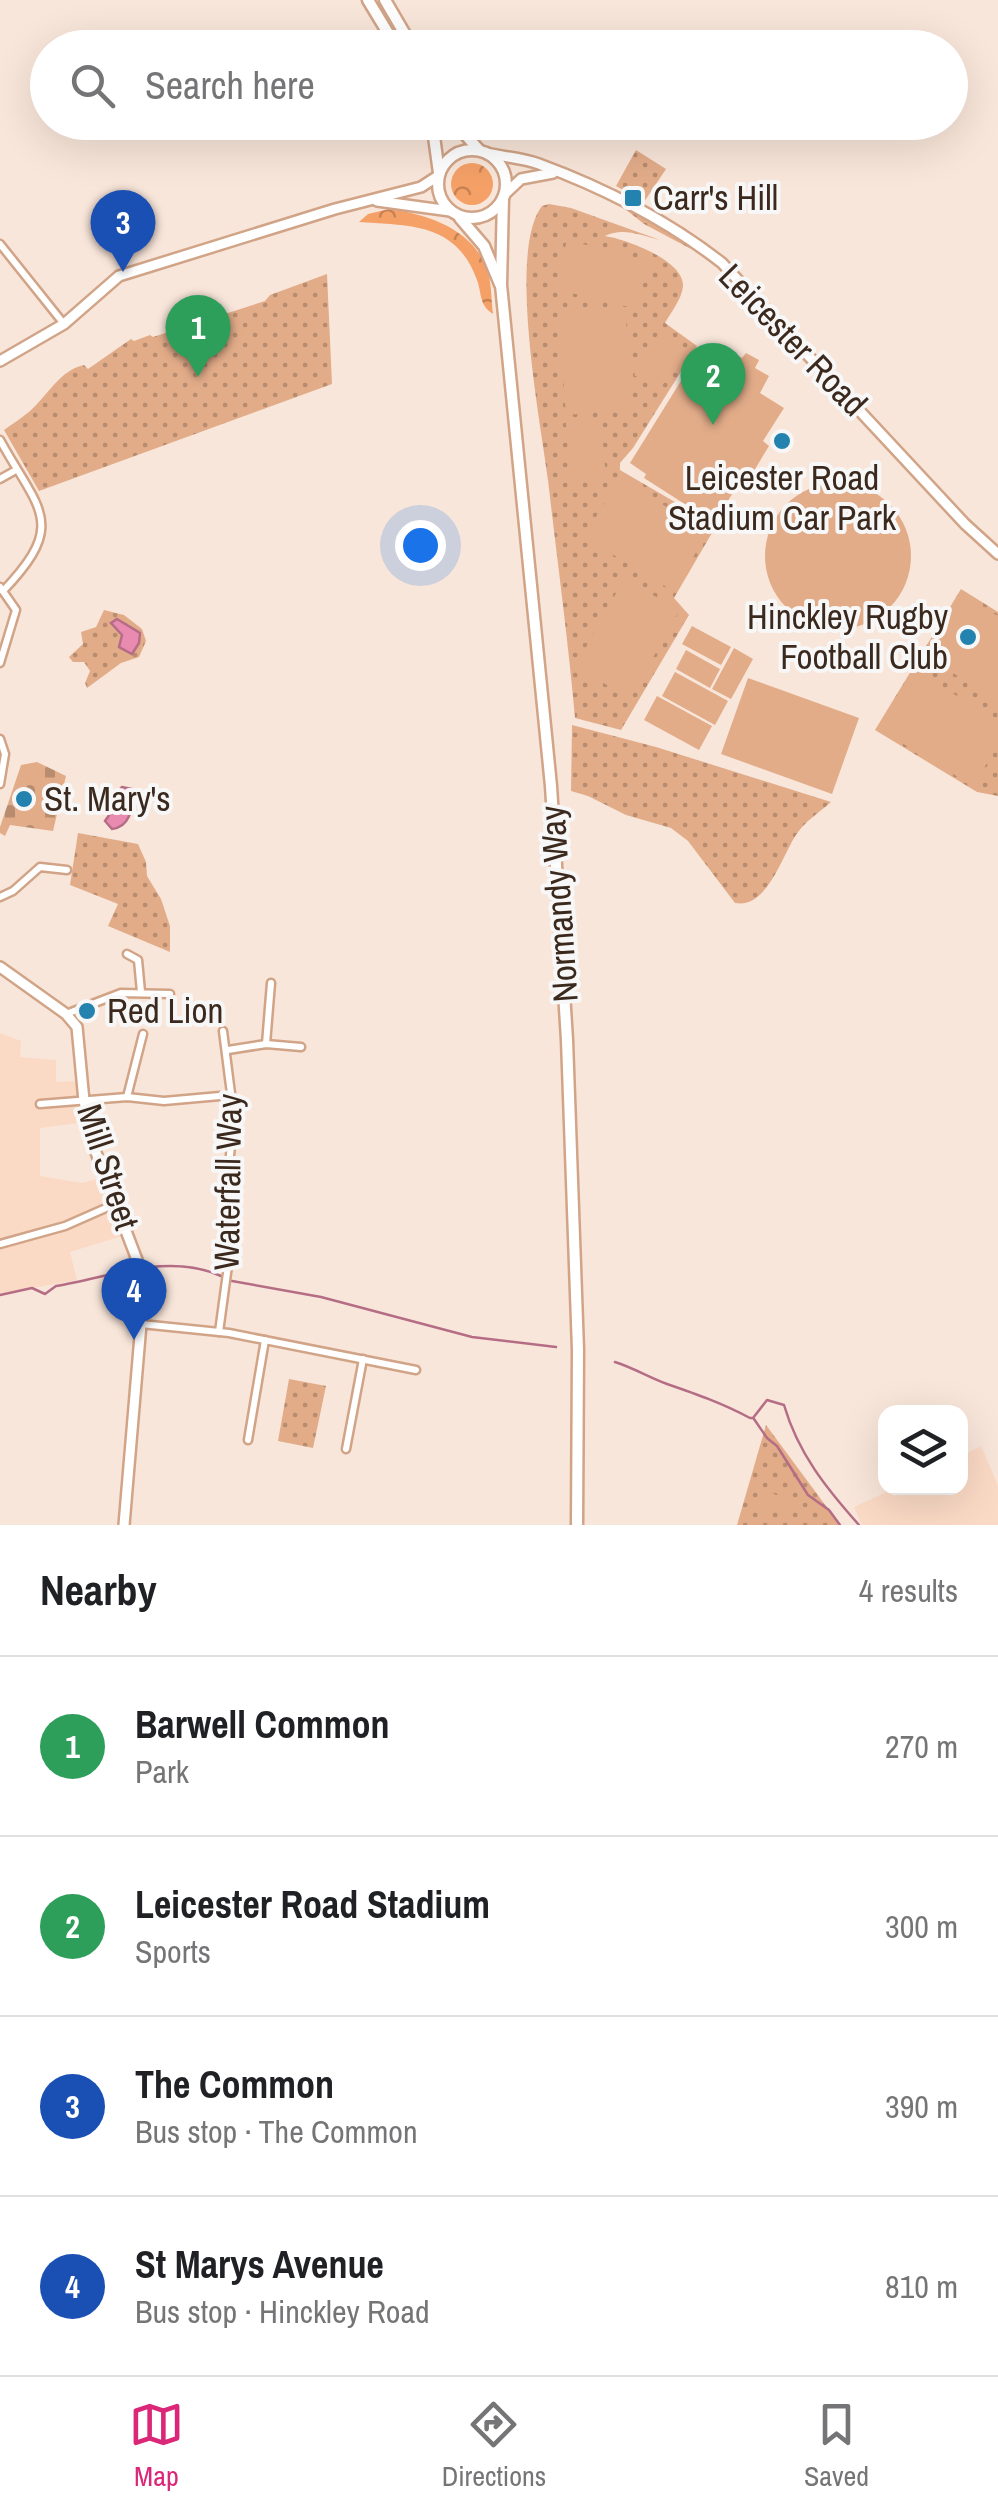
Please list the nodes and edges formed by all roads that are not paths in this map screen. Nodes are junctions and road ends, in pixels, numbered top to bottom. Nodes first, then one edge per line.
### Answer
1 (368, 0) edge
2 (385, 0) edge
3 (386, 30) edge
4 (403, 30) edge
5 (434, 140) edge
6 (472, 140) edge
7 (483, 151) junction
8 (556, 172) junction
9 (439, 175) junction
10 (504, 196) junction
11 (364, 201) junction
12 (454, 213) junction
13 (0, 244) edge
14 (501, 285) junction
15 (64, 324) junction
16 (0, 360) edge
17 (0, 440) edge
18 (16, 470) junction
19 (0, 479) edge
20 (998, 554) edge
21 (2, 589) edge
22 (0, 663) edge
23 (0, 739) edge
24 (0, 784) edge
25 (68, 870) dead end
26 (0, 897) edge
27 (126, 954) dead end
28 (0, 968) edge
29 (272, 983) dead end
30 (141, 992) junction
31 (170, 994) dead end
32 (66, 1014) junction
33 (223, 1031) dead end
34 (142, 1034) dead end
35 (266, 1044) junction
36 (302, 1047) dead end
37 (228, 1050) junction
38 (231, 1095) junction
39 (128, 1097) junction
40 (84, 1102) junction
41 (40, 1104) dead end
42 (116, 1204) junction
43 (0, 1244) edge
44 (141, 1324) junction
45 (219, 1332) junction
46 (266, 1340) junction
47 (363, 1359) junction
48 (416, 1370) dead end
49 (248, 1440) dead end
50 (346, 1448) dead end
51 (124, 1525) edge
52 (578, 1525) edge

1 - 3 main road
2 - 4 main road
5 - 9 main road
6 - 7 main road
7 - 8 street, Leicester Road
7 - 9 main road
7 - 10 main road
8 - 10 street
8 - 20 street, Leicester Road
9 - 11 street
9 - 12 main road
10 - 12 main road
10 - 14 main road, Normandy Way
11 - 12 street
11 - 15 street
12 - 14 main road, Normandy Way
13 - 15 street
14 - 52 main road, Normandy Way
15 - 16 street
17 - 18 street
18 - 19 street
18 - 21 street
21 - 22 street
23 - 24 street
25 - 26 street
27 - 30 street
28 - 32 street
29 - 35 street
30 - 31 street
30 - 32 street
32 - 40 street, Mill Street
33 - 37 street, Waterfall Way
34 - 39 street
35 - 36 street
35 - 37 street
37 - 38 street, Waterfall Way
38 - 39 street
38 - 45 street, Waterfall Way
39 - 40 street
40 - 41 street
40 - 42 street, Mill Street
42 - 43 street
42 - 44 street, Mill Street
44 - 45 street
44 - 51 street, Mill Street
45 - 46 street
46 - 47 street
46 - 49 street
47 - 48 street
47 - 50 street

